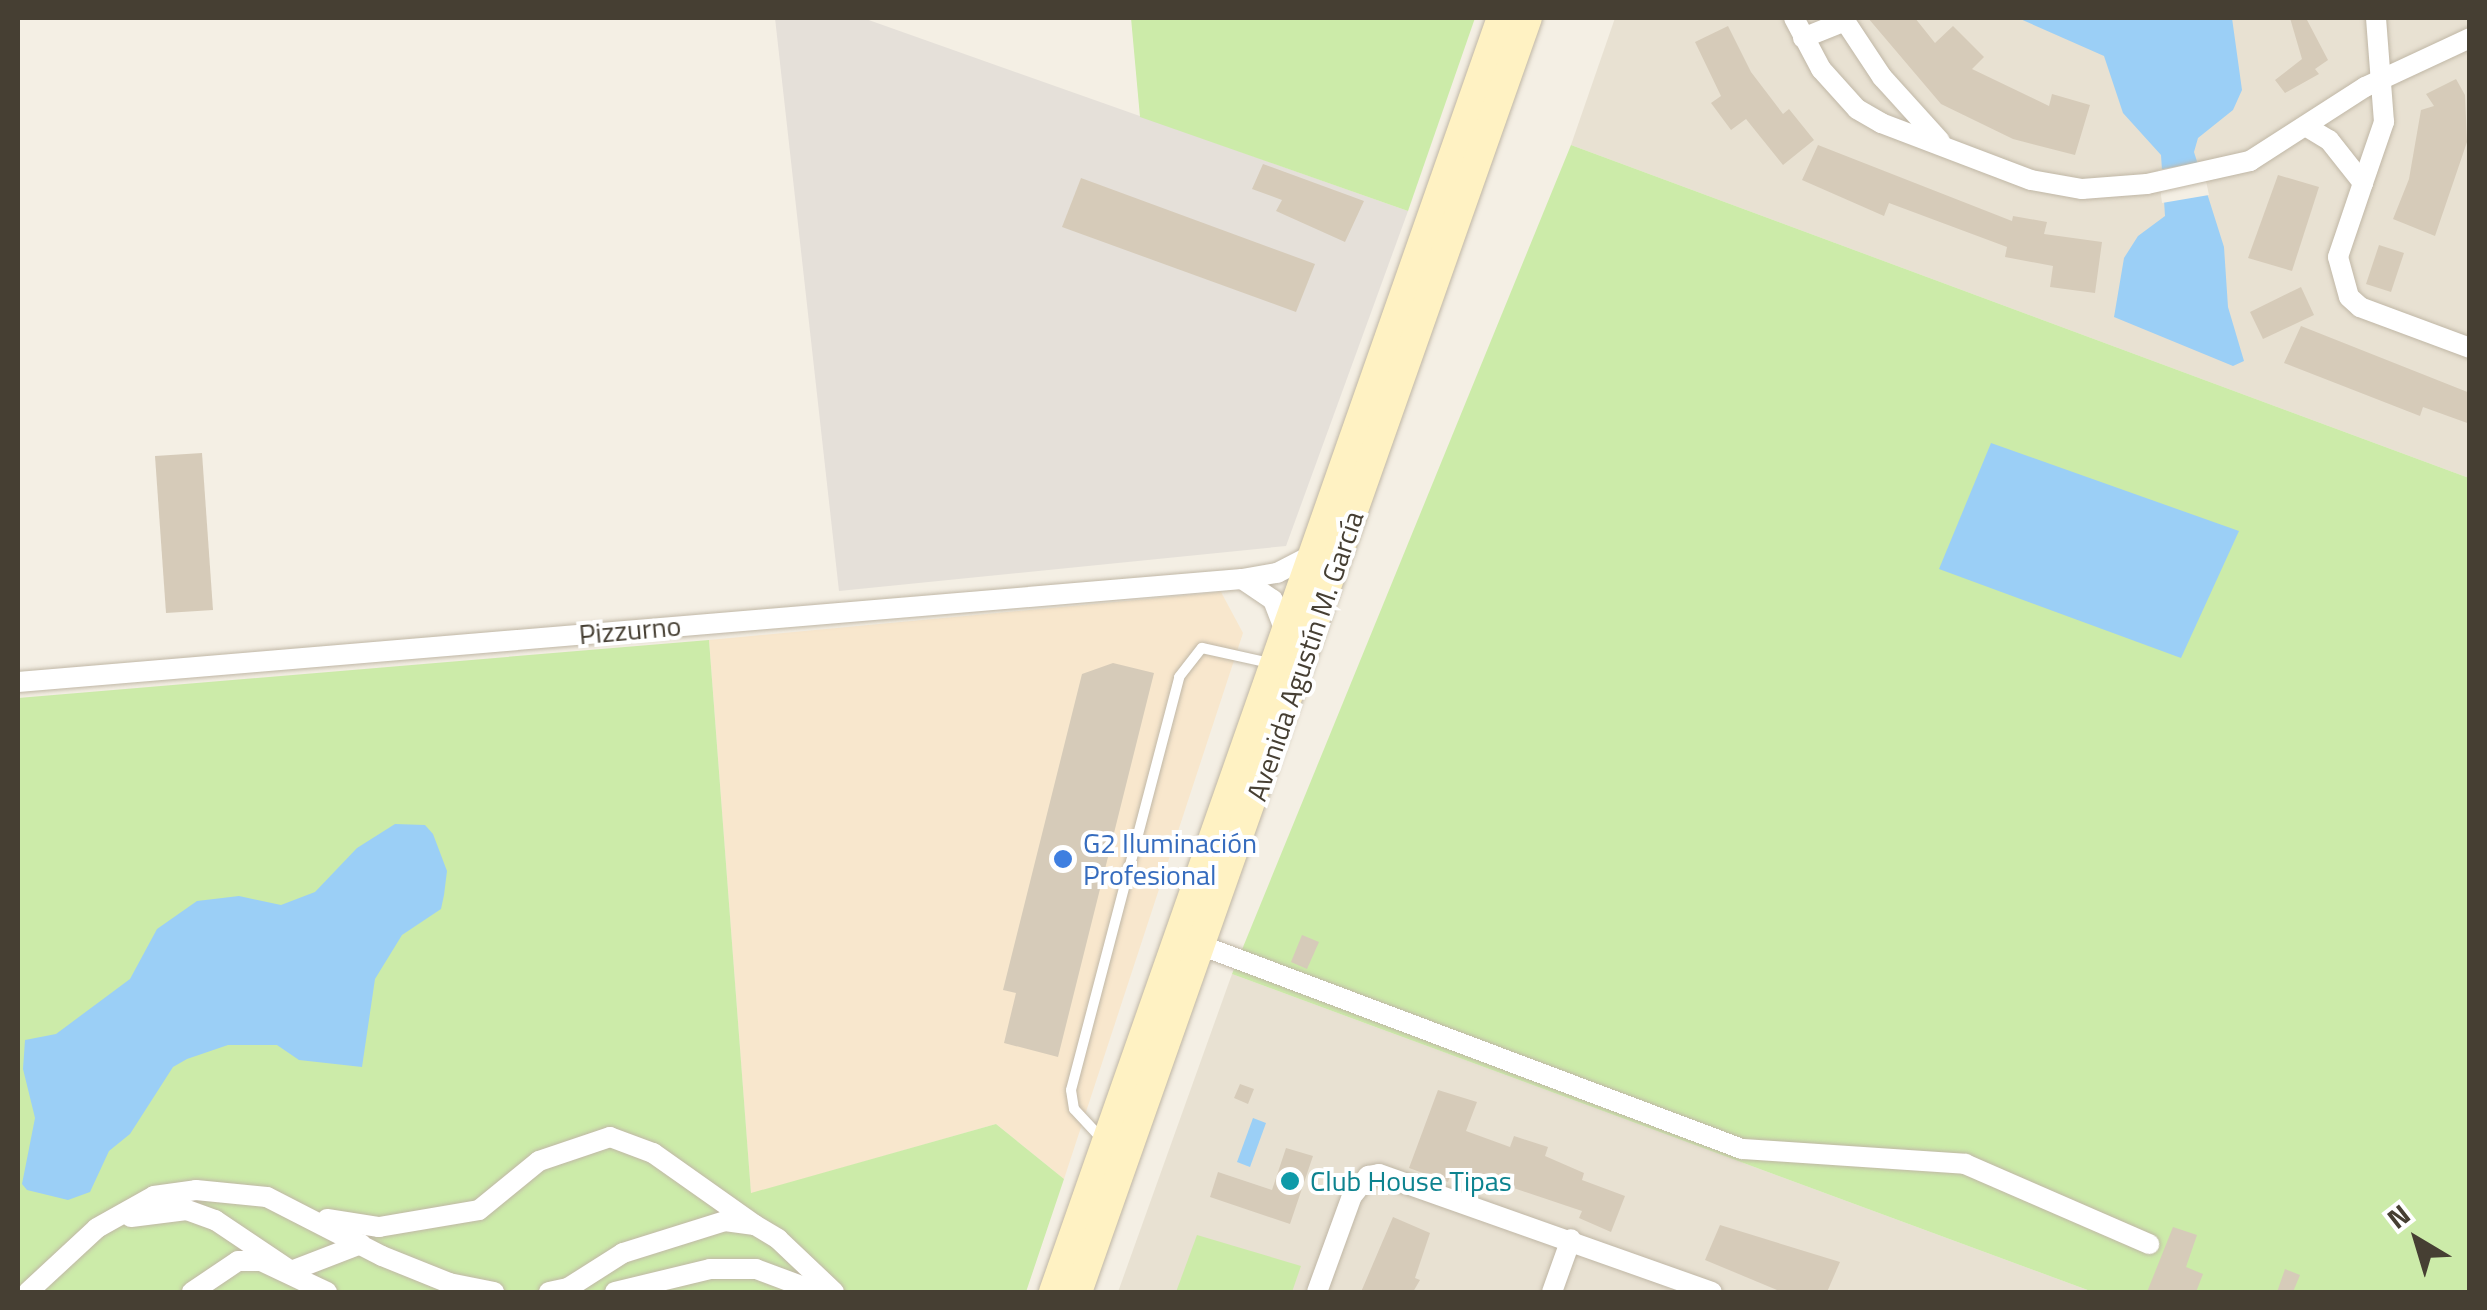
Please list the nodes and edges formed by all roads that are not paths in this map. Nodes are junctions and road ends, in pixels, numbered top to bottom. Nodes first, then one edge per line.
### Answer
1 (1501, 18) edge
2 (1528, 18) edge
3 (2376, 18) edge
4 (1844, 19) edge
5 (1799, 24) edge
6 (2470, 38) edge
7 (2385, 76) junction
8 (2307, 127) junction
9 (1945, 146) junction
10 (2363, 183) junction
11 (2470, 348) edge
12 (1314, 554) junction
13 (1242, 579) junction
14 (1286, 636) junction
15 (1276, 666) junction
16 (18, 682) edge
17 (1203, 946) junction
18 (1106, 1143) junction
19 (314, 1216) junction
20 (755, 1226) junction
21 (97, 1228) junction
22 (1571, 1239) junction
23 (362, 1244) junction
24 (2149, 1244) dead end
25 (291, 1271) junction
26 (28, 1292) edge
27 (192, 1292) edge
28 (327, 1292) edge
29 (494, 1292) edge
30 (550, 1292) edge
31 (615, 1292) edge
32 (818, 1292) edge
33 (834, 1292) edge
34 (1053, 1292) edge
35 (1078, 1292) edge
36 (1317, 1292) edge
37 (1552, 1292) edge
38 (1712, 1292) edge

1 - 12 main road, Avenida Agustín M. García
2 - 17 main road, Avenida Agustín M. García
3 - 7 street
4 - 5 street
4 - 9 street
5 - 9 street
6 - 7 street
7 - 8 street
7 - 10 street
8 - 9 street
8 - 10 street
10 - 11 street
12 - 13 street, Pizzurno
12 - 14 main road, Avenida Agustín M. García
13 - 14 street
13 - 16 street, Pizzurno
14 - 15 main road, Avenida Agustín M. García
15 - 18 main road, Avenida Agustín M. García
15 - 18 lane
17 - 24 street
17 - 35 main road, Avenida Agustín M. García
18 - 34 main road, Avenida Agustín M. García
19 - 20 street
19 - 21 street
19 - 23 street
20 - 30 street
20 - 33 street
21 - 25 street
21 - 26 street
22 - 36 street
22 - 37 street
22 - 38 street
23 - 25 street
23 - 29 street
25 - 27 street
25 - 28 street
31 - 32 street

